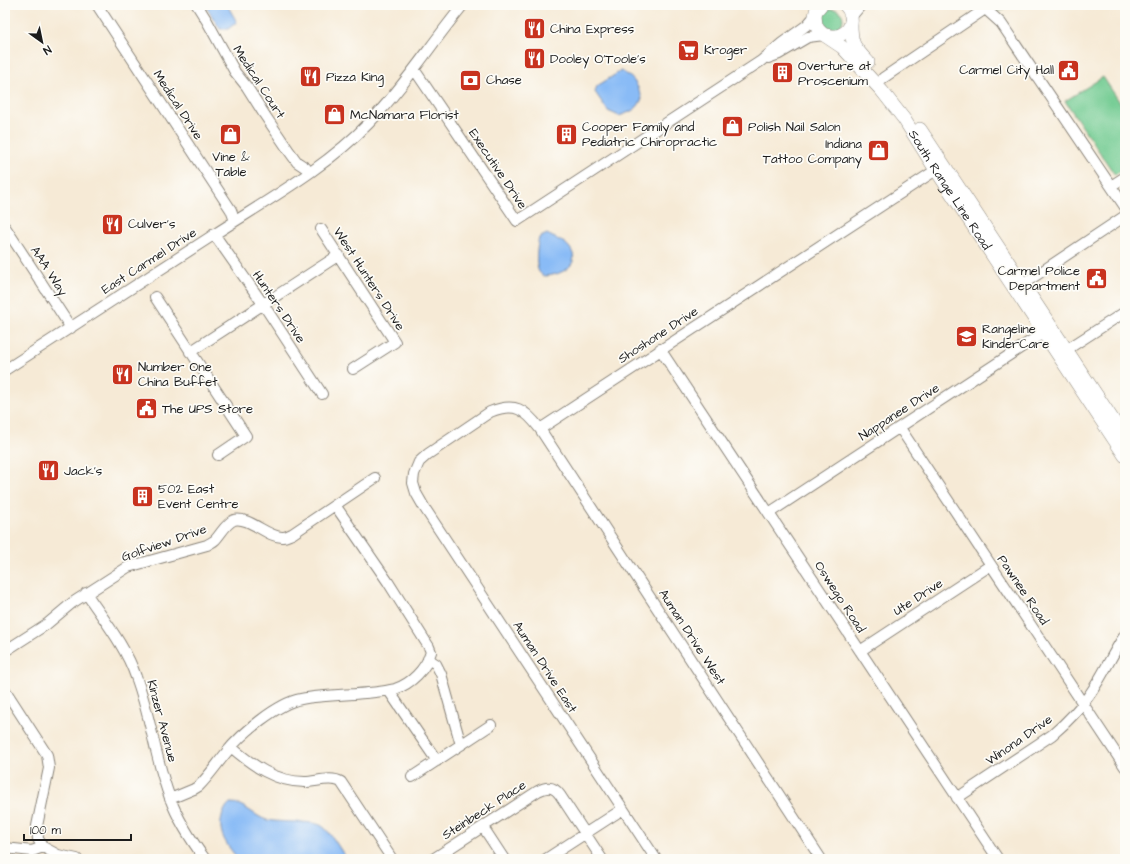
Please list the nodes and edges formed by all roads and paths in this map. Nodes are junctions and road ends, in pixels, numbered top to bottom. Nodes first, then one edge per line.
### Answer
1 (97, 5) edge
2 (197, 5) edge
3 (463, 5) edge
4 (861, 5) edge
5 (983, 7) edge
6 (817, 9) edge
7 (849, 14) edge
8 (825, 35) junction
9 (761, 61) junction
10 (414, 69) junction
11 (883, 78) junction
12 (936, 170) junction
13 (307, 171) junction
14 (1125, 177) edge
15 (1112, 186) junction
16 (1125, 207) edge
17 (1125, 216) edge
18 (235, 221) junction
19 (5, 227) edge
20 (321, 229) dead end
21 (214, 234) junction
22 (339, 255) junction
23 (1023, 284) junction
24 (155, 297) dead end
25 (263, 304) junction
26 (1125, 312) edge
27 (71, 328) junction
28 (1043, 333) junction
29 (660, 349) junction
30 (1066, 350) junction
31 (190, 352) junction
32 (353, 369) dead end
33 (5, 370) edge
34 (322, 394) dead end
35 (900, 428) junction
36 (540, 429) junction
37 (1125, 438) edge
38 (218, 455) dead end
39 (1125, 456) edge
40 (375, 478) dead end
41 (336, 505) junction
42 (769, 512) junction
43 (991, 565) junction
44 (86, 593) junction
45 (1125, 635) edge
46 (5, 651) edge
47 (860, 651) junction
48 (428, 659) junction
49 (5, 690) edge
50 (389, 691) junction
51 (1083, 703) junction
52 (491, 725) dead end
53 (461, 745) junction
54 (231, 747) junction
55 (437, 761) junction
56 (1125, 767) edge
57 (412, 777) dead end
58 (957, 798) junction
59 (170, 799) junction
60 (623, 810) junction
61 (483, 827) junction
62 (586, 833) junction
63 (43, 847) junction
64 (5, 848) edge
65 (561, 855) edge
66 (57, 857) edge
67 (77, 859) edge
68 (205, 859) edge
69 (392, 859) edge
70 (433, 859) edge
71 (504, 859) edge
72 (546, 859) edge
73 (602, 859) edge
74 (656, 859) edge
75 (821, 859) edge
76 (998, 859) edge

1 - 18 street, Medical Drive
2 - 13 street, Medical Court
3 - 10 street, East Carmel Drive
4 - 7 street
5 - 11 street
5 - 15 street
6 - 8 main road
6 - 9 street, Executive Drive
7 - 8 main road
7 - 11 main road, South Range Line Road
8 - 9 street, Executive Drive
8 - 12 main road, South Range Line Road
9 - 10 street, Executive Drive
10 - 13 street, East Carmel Drive
11 - 23 main road, South Range Line Road
12 - 28 main road, South Range Line Road
12 - 29 street, Shoshone Drive
13 - 18 street, East Carmel Drive
14 - 15 street
15 - 16 street
17 - 23 street
18 - 21 street, East Carmel Drive
19 - 27 street, AAA Way
20 - 22 street, West Hunters Drive
21 - 25 street, Hunters Drive
21 - 27 street, East Carmel Drive
22 - 25 street
22 - 32 street, West Hunters Drive
23 - 30 main road, South Range Line Road
24 - 31 street
25 - 31 street
25 - 34 street, Hunters Drive
26 - 30 street
27 - 33 street, East Carmel Drive
28 - 35 street, Nappanee Drive
28 - 39 main road, South Range Line Road
29 - 36 street, Shoshone Drive
29 - 42 street, Oswego Road
30 - 37 main road, South Range Line Road
31 - 38 street
35 - 42 street, Nappanee Drive
35 - 43 street, Pawnee Road
36 - 60 street, Auman Drive East
36 - 75 street, Auman Drive West
40 - 41 street, Golfview Drive
41 - 44 street, Golfview Drive
41 - 48 street
42 - 47 street, Oswego Road
43 - 47 street, Ute Drive
43 - 51 street, Pawnee Road
44 - 46 street, Golfview Drive
44 - 59 street, Kinzer Avenue
45 - 51 street, Winona Drive
47 - 58 street, Oswego Road
48 - 50 street
48 - 53 street
49 - 63 street
50 - 54 street
50 - 55 street
51 - 56 street, Pawnee Road
51 - 58 street, Winona Drive
52 - 53 street
53 - 55 street
54 - 59 street
54 - 69 street
55 - 57 street
58 - 76 street, Oswego Road
59 - 68 street, Kinzer Avenue
60 - 62 street
60 - 74 street, Auman Drive East
61 - 62 street, Steinbeck Place
61 - 70 street, Steinbeck Place
61 - 71 street
62 - 65 street
62 - 73 street
63 - 64 street
63 - 66 street
65 - 72 street
66 - 67 street

